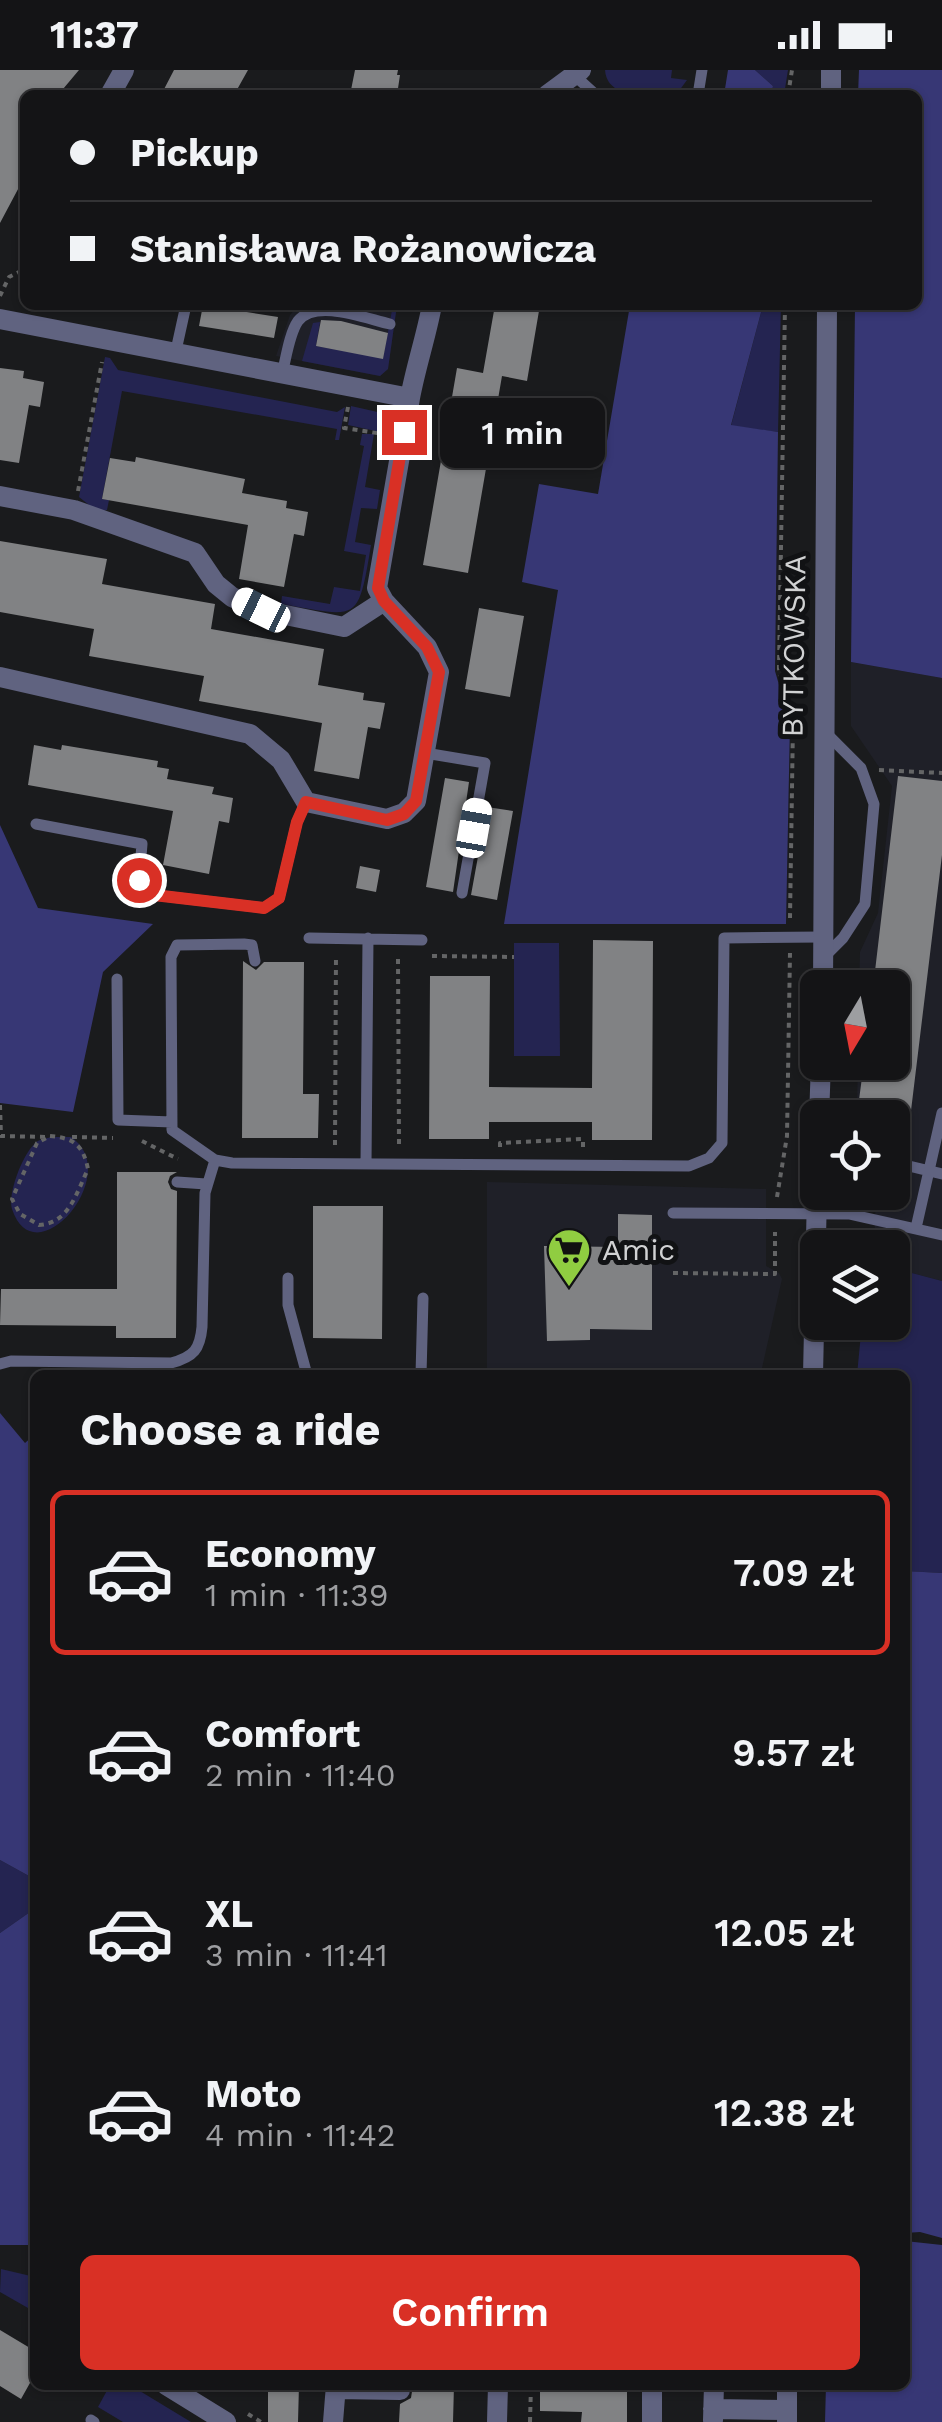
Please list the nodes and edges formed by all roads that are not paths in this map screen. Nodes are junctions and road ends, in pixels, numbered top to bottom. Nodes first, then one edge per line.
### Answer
1 (577, 73) edge
2 (554, 90) edge
3 (185, 310) edge
4 (431, 310) edge
5 (827, 310) edge
6 (0, 319) edge
7 (390, 324) dead end
8 (175, 355) junction
9 (282, 374) junction
10 (410, 398) junction
11 (0, 496) edge
12 (384, 601) junction
13 (0, 677) edge
14 (822, 729) junction
15 (425, 753) junction
16 (306, 802) junction
17 (36, 824) dead end
18 (462, 894) dead end
19 (309, 938) dead end
20 (368, 938) junction
21 (422, 940) dead end
22 (822, 948) junction
23 (255, 962) dead end
24 (822, 970) edge
25 (118, 979) dead end
26 (942, 1113) edge
27 (172, 1122) junction
28 (215, 1160) junction
29 (366, 1164) junction
30 (910, 1166) edge
31 (936, 1172) edge
32 (208, 1180) junction
33 (177, 1182) dead end
34 (816, 1210) edge
35 (673, 1213) dead end
36 (816, 1214) junction
37 (916, 1228) junction
38 (942, 1234) edge
39 (288, 1278) dead end
40 (423, 1298) dead end
41 (0, 1364) edge
42 (306, 1370) edge
43 (421, 1370) edge
44 (813, 1370) edge
45 (174, 2390) edge
46 (336, 2390) edge
47 (498, 2390) edge
48 (652, 2390) edge
49 (714, 2390) edge
50 (788, 2390) edge
51 (713, 2416) edge
52 (787, 2416) edge
53 (226, 2422) edge
54 (334, 2422) edge
55 (497, 2422) edge
56 (652, 2422) edge

1 - 2 street
3 - 8 lane
4 - 10 street
5 - 14 street, BYTKOWSKA
6 - 8 street
7 - 9 lane
8 - 9 street
9 - 10 street
10 - 12 street
11 - 12 street
12 - 15 street
13 - 16 street
14 - 22 street, BYTKOWSKA
14 - 22 lane
15 - 16 street
15 - 18 lane
16 - 17 lane
19 - 20 lane
20 - 21 lane
20 - 29 lane
22 - 24 street, BYTKOWSKA
22 - 29 lane
23 - 27 lane
25 - 27 lane
26 - 31 lane
27 - 28 lane
28 - 29 lane
28 - 32 lane
30 - 31 lane
31 - 37 lane
32 - 33 lane
32 - 41 lane
34 - 36 street
35 - 36 lane
36 - 37 lane
36 - 44 street
37 - 38 lane
39 - 42 lane
40 - 43 lane
45 - 53 street
46 - 54 street
47 - 55 street
48 - 56 street
49 - 51 street
50 - 52 street
51 - 52 street

